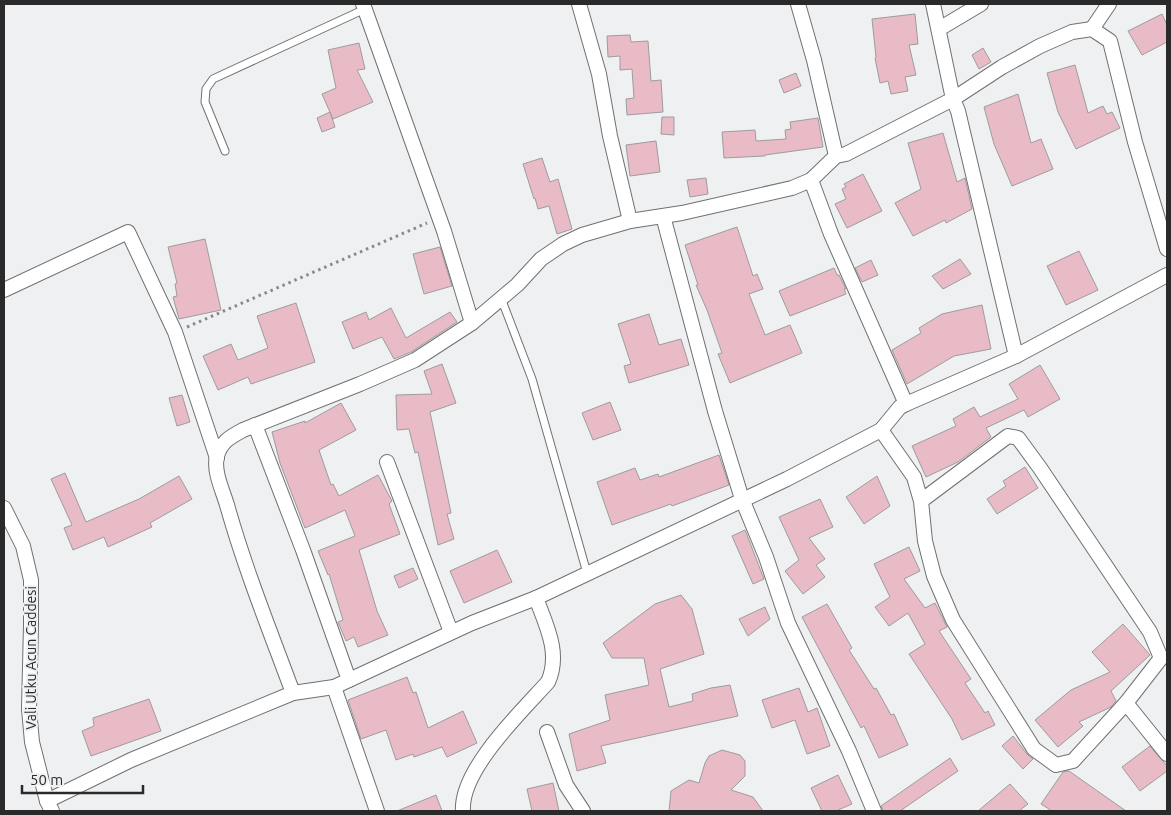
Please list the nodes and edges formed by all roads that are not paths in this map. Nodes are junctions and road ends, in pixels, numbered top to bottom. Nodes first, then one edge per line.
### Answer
1 (579, 4) edge
2 (798, 4) edge
3 (933, 4) edge
4 (981, 4) edge
5 (1109, 4) edge
6 (364, 6) edge
7 (939, 29) junction
8 (1092, 29) junction
9 (953, 99) junction
10 (225, 151) dead end
11 (836, 156) junction
12 (811, 180) junction
13 (663, 216) junction
14 (630, 221) junction
15 (1167, 249) edge
16 (1167, 275) edge
17 (4, 290) edge
18 (501, 298) junction
19 (472, 323) junction
20 (1016, 356) junction
21 (906, 404) junction
22 (255, 425) junction
23 (881, 430) junction
24 (217, 458) junction
25 (387, 462) dead end
26 (742, 499) junction
27 (921, 501) junction
28 (4, 508) edge
29 (587, 573) junction
30 (536, 598) junction
31 (451, 632) junction
32 (348, 680) junction
33 (334, 687) junction
34 (293, 693) junction
35 (1126, 703) junction
36 (546, 732) dead end
37 (1167, 754) edge
38 (50, 806) edge
39 (377, 811) edge
40 (463, 811) edge
41 (583, 811) edge
42 (874, 811) edge

1 - 14 street
2 - 11 street
3 - 7 street
4 - 7 street
5 - 8 street
6 - 10 lane
6 - 19 street
7 - 9 street
8 - 9 street
8 - 15 street
9 - 11 street
9 - 20 street
11 - 12 street
12 - 13 street
12 - 21 street
13 - 14 street
13 - 26 street
14 - 18 street
16 - 20 street
17 - 24 street
18 - 19 street
18 - 29 lane
19 - 22 street
20 - 21 street
21 - 23 street
22 - 24 street
22 - 32 street
23 - 26 street
23 - 27 street
24 - 34 street
25 - 31 street
26 - 29 street
26 - 42 street
27 - 35 street
27 - 35 street
28 - 38 street, Vali Utku Acun Caddesi
29 - 30 street
30 - 31 street
30 - 40 street
31 - 32 street
32 - 33 street
33 - 34 street
33 - 39 street
34 - 38 street
35 - 37 street
36 - 41 street

